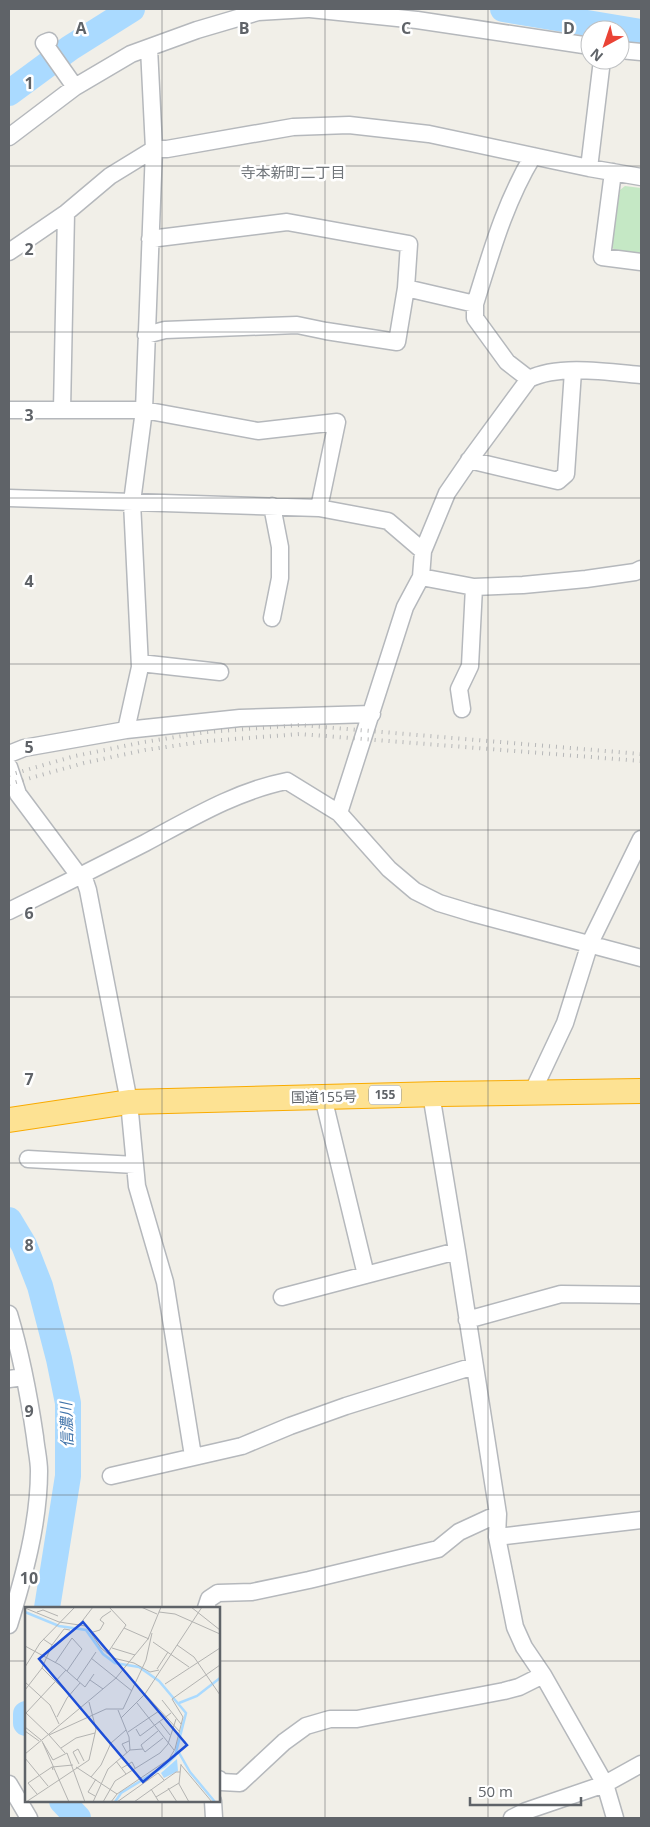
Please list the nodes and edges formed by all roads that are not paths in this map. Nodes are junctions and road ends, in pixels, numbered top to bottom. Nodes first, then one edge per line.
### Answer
1 (309, 9) edge
2 (580, 44) edge
3 (49, 45) dead end
4 (149, 48) junction
5 (601, 70) edge
6 (75, 87) junction
7 (9, 137) edge
8 (154, 149) junction
9 (533, 156) junction
10 (590, 168) junction
11 (613, 172) junction
12 (641, 177) edge
13 (66, 213) junction
14 (150, 239) junction
15 (9, 252) edge
16 (641, 262) edge
17 (406, 288) junction
18 (475, 304) junction
19 (146, 335) junction
20 (573, 371) junction
21 (641, 374) edge
22 (529, 379) junction
23 (9, 410) edge
24 (62, 410) junction
25 (144, 410) junction
26 (470, 460) junction
27 (9, 498) edge
28 (132, 502) junction
29 (272, 506) junction
30 (319, 508) junction
31 (423, 551) junction
32 (641, 569) edge
33 (421, 578) junction
34 (474, 587) junction
35 (272, 618) dead end
36 (140, 663) junction
37 (220, 672) dead end
38 (462, 709) dead end
39 (372, 714) junction
40 (126, 730) junction
41 (9, 754) edge
42 (9, 767) edge
43 (339, 813) junction
44 (641, 839) edge
45 (81, 876) junction
46 (9, 912) edge
47 (590, 944) junction
48 (641, 958) edge
49 (641, 1091) edge
50 (532, 1093) junction
51 (431, 1094) junction
52 (323, 1097) junction
53 (129, 1102) junction
54 (9, 1120) edge
55 (28, 1159) dead end
56 (135, 1165) junction
57 (457, 1251) junction
58 (366, 1275) junction
59 (641, 1295) edge
60 (282, 1297) dead end
61 (9, 1314) edge
62 (467, 1320) junction
63 (474, 1366) junction
64 (16, 1378) edge
65 (193, 1456) junction
66 (111, 1476) dead end
67 (498, 1514) junction
68 (641, 1520) edge
69 (497, 1537) junction
70 (206, 1607) edge
71 (9, 1625) edge
72 (543, 1676) junction
73 (641, 1764) edge
74 (220, 1780) edge
75 (9, 1784) edge
76 (606, 1784) junction
77 (213, 1802) edge
78 (29, 1818) edge
79 (214, 1818) edge
80 (512, 1818) edge
81 (615, 1818) edge

1 - 2 street
1 - 4 street
3 - 6 street
4 - 6 street
4 - 8 street
5 - 10 street
6 - 7 street
8 - 9 street
8 - 13 street
8 - 14 street
9 - 10 street
9 - 18 street
10 - 11 street
11 - 12 street
11 - 16 street
13 - 15 street
13 - 24 street
14 - 17 street
14 - 19 street
17 - 18 street
17 - 19 street
18 - 22 street
19 - 25 street
20 - 21 street
20 - 22 street
20 - 26 street
22 - 26 street
23 - 24 street
24 - 25 street
25 - 28 street
25 - 30 street
26 - 31 street
27 - 28 street
28 - 29 street
28 - 36 street
29 - 30 street
29 - 35 street
30 - 31 street
31 - 33 street
32 - 34 street
33 - 34 street
33 - 39 street
34 - 38 street
36 - 37 street
36 - 40 street
39 - 40 street
39 - 43 street
40 - 41 street
42 - 45 street
43 - 45 street
43 - 47 street
44 - 47 street
45 - 46 street
45 - 53 street
47 - 48 street
47 - 50 street
49 - 50 highway, 国道155号 / 155
50 - 51 highway, 国道155号 / 155
51 - 52 highway, 国道155号 / 155
51 - 57 street
52 - 53 highway, 国道155号 / 155
52 - 58 street
53 - 54 highway, 国道155号 / 155
53 - 56 street
55 - 56 street
56 - 65 street
57 - 58 street
57 - 62 street
58 - 60 street
59 - 62 street
61 - 64 street
62 - 63 street
63 - 65 street
63 - 67 street
64 - 71 street
65 - 66 street
67 - 69 street
67 - 70 street
68 - 69 street
69 - 72 street
72 - 74 street
72 - 76 street
73 - 76 street
75 - 78 street
76 - 80 street
76 - 81 street
77 - 79 street

